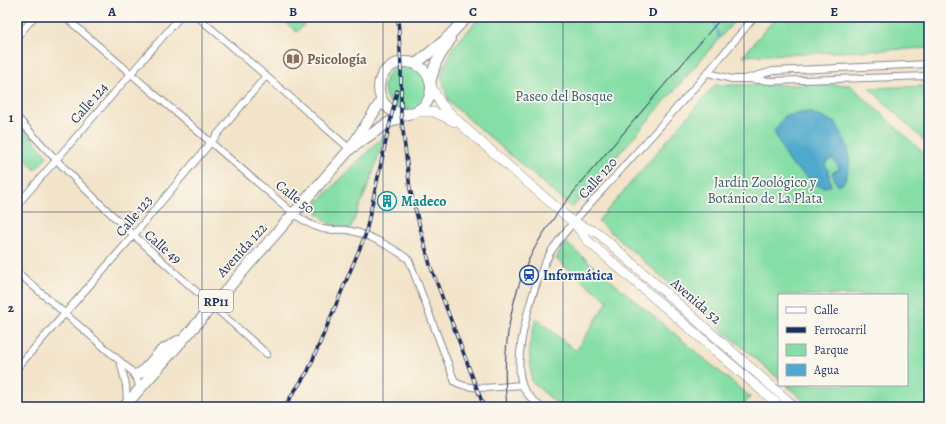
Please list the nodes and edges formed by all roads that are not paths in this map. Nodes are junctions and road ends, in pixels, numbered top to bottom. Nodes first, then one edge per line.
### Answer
1 (20, 17) edge
2 (34, 17) edge
3 (65, 17) edge
4 (180, 17) edge
5 (198, 17) edge
6 (467, 17) edge
7 (754, 17) edge
8 (17, 21) edge
9 (458, 28) junction
10 (17, 37) edge
11 (417, 64) junction
12 (929, 64) edge
13 (132, 73) junction
14 (708, 73) junction
15 (266, 76) junction
16 (929, 76) edge
17 (744, 79) junction
18 (431, 84) junction
19 (382, 100) junction
20 (411, 113) junction
21 (17, 117) edge
22 (466, 129) junction
23 (210, 142) junction
24 (350, 149) junction
25 (55, 161) junction
26 (17, 205) edge
27 (294, 214) junction
28 (574, 223) junction
29 (133, 236) junction
30 (17, 272) edge
31 (212, 305) junction
32 (65, 315) junction
33 (185, 337) junction
34 (267, 354) dead end
35 (120, 361) junction
36 (17, 368) edge
37 (136, 375) junction
38 (522, 385) junction
39 (140, 390) junction
40 (125, 406) edge
41 (541, 407) edge
42 (781, 407) edge
43 (795, 407) edge

1 - 8 street
2 - 10 street
3 - 13 street, Calle 50
4 - 13 street, Calle 124
5 - 15 street
6 - 9 highway, RP11
7 - 14 street, Calle 120
9 - 11 highway, RP11
9 - 18 highway, RP11
11 - 18 highway
11 - 19 highway
12 - 17 street
13 - 23 street, Calle 50
13 - 25 street, Calle 124
14 - 17 street
14 - 28 street, Calle 120
15 - 23 street, Calle 123
15 - 24 street
16 - 17 street
18 - 20 highway, RP11
18 - 22 main road, Avenida 52
19 - 20 highway
19 - 24 highway, Avenida 122 / RP11
20 - 22 main road, Avenida 52
20 - 24 highway, Avenida 122 / RP11
21 - 25 street, Calle 49
22 - 28 main road, Avenida 52
23 - 27 street, Calle 50
23 - 29 street, Calle 123
24 - 27 highway, Avenida 122 / RP11
25 - 26 street, Calle 124
25 - 29 street, Calle 49
27 - 31 highway, Avenida 122 / RP11
27 - 38 street, Calle 50
28 - 38 street, Calle 120
28 - 42 main road, Avenida 52
28 - 43 main road, Avenida 52
29 - 31 street, Calle 49
29 - 32 street, Calle 123
30 - 32 street
31 - 33 highway, Avenida 122 / RP11
31 - 34 street, Calle 49
32 - 35 street
32 - 36 street, Calle 123
33 - 37 highway
33 - 39 highway, Avenida 122 / RP11
35 - 37 street
35 - 40 street
37 - 39 street
38 - 41 street
39 - 40 highway, Avenida 122 / RP11

